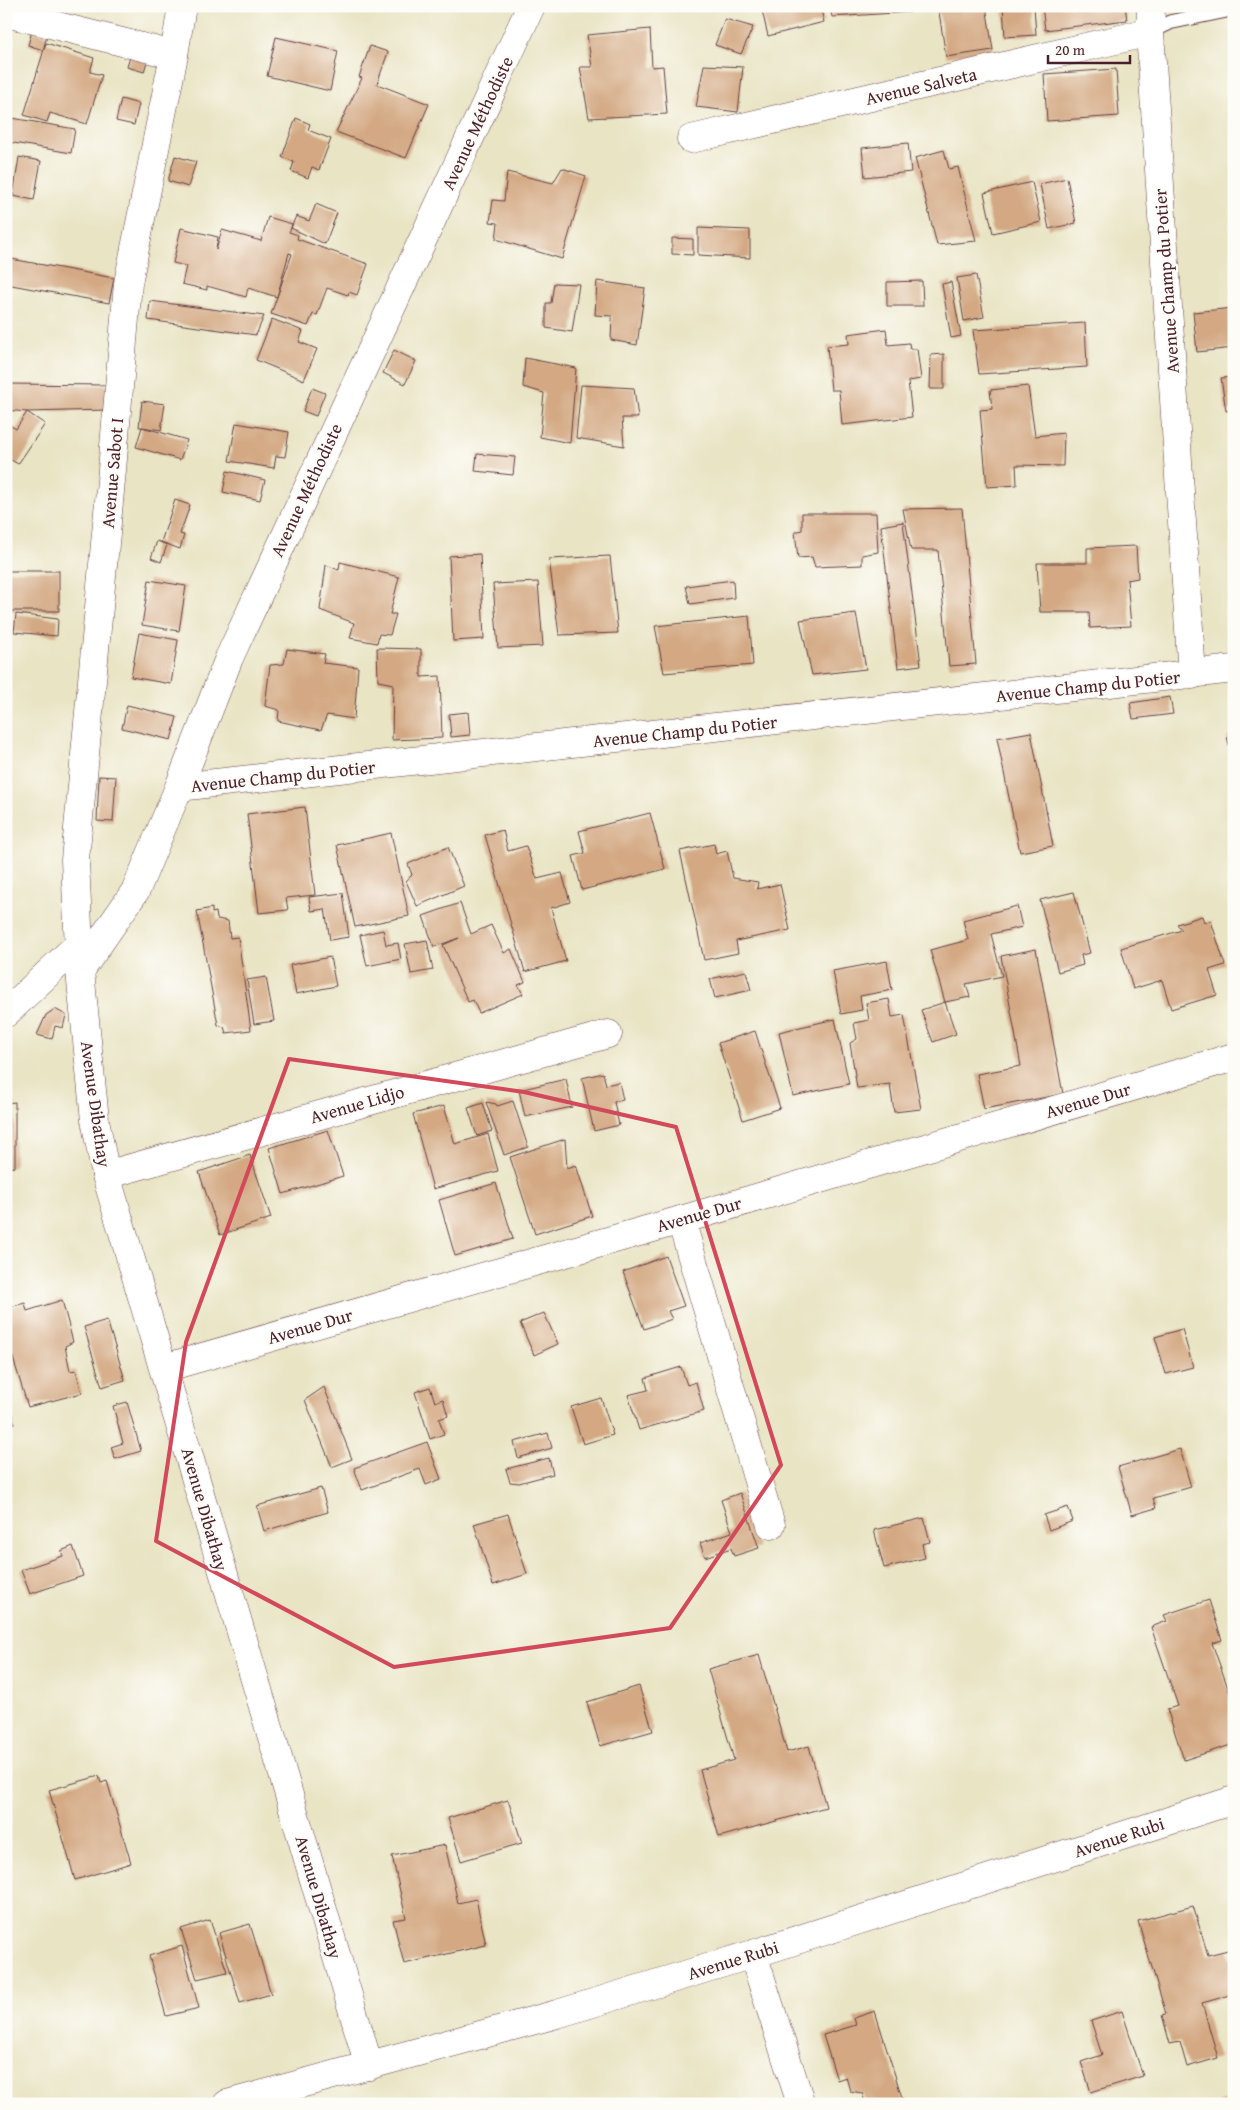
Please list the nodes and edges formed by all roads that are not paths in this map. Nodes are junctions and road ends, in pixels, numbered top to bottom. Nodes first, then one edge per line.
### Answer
1 (182, 6) edge
2 (531, 6) edge
3 (1234, 9) edge
4 (6, 14) edge
5 (1150, 19) edge
6 (174, 55) junction
7 (691, 139) dead end
8 (1234, 669) edge
9 (1192, 675) junction
10 (179, 788) junction
11 (79, 944) junction
12 (80, 971) junction
13 (6, 1013) edge
14 (608, 1034) dead end
15 (1234, 1057) edge
16 (106, 1175) junction
17 (681, 1220) junction
18 (164, 1368) junction
19 (771, 1525) dead end
20 (1234, 1800) edge
21 (752, 1954) junction
22 (369, 2066) junction
23 (227, 2104) edge
24 (801, 2104) edge

1 - 6 street, Avenue Sabot I
2 - 10 street, Avenue Méthodiste
3 - 5 lane
4 - 6 street
5 - 7 street, Avenue Salveta
5 - 9 street, Avenue Champ du Potier
6 - 11 street, Avenue Sabot I
8 - 9 street, Avenue Champ du Potier
9 - 10 street, Avenue Champ du Potier
10 - 12 street, Avenue Méthodiste
11 - 12 street, Avenue Dibathay
11 - 13 street
12 - 16 street, Avenue Dibathay
14 - 16 street, Avenue Lidjo
15 - 17 street, Avenue Dur
16 - 18 street, Avenue Dibathay
17 - 18 street, Avenue Dur
17 - 19 street
18 - 22 street, Avenue Dibathay
20 - 21 street, Avenue Rubi
21 - 22 street, Avenue Rubi
21 - 24 street
22 - 23 street, Avenue Rubi

